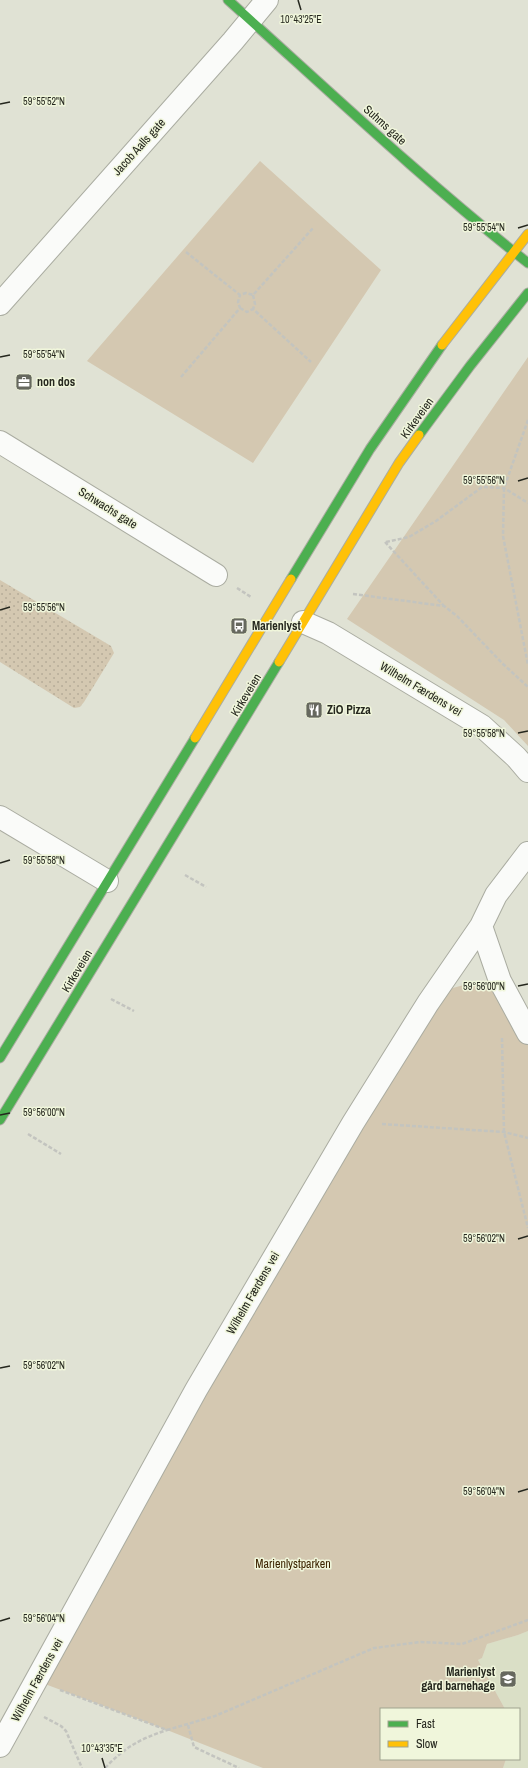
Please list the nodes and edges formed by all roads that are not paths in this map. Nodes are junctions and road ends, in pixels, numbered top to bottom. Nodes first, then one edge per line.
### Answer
1 (228, 0) edge
2 (267, 0) edge
3 (251, 20) junction
4 (528, 234) edge
5 (513, 252) junction
6 (528, 263) edge
7 (528, 293) edge
8 (3, 295) edge
9 (0, 442) edge
10 (216, 575) dead end
11 (303, 622) junction
12 (528, 771) edge
13 (0, 817) edge
14 (528, 853) edge
15 (107, 881) junction
16 (481, 926) junction
17 (528, 1033) edge
18 (0, 1058) edge
19 (0, 1120) edge
20 (0, 1746) edge

1 - 3 main road, Suhms gate
2 - 3 street, Jacob Aalls gate
3 - 5 main road, Suhms gate
3 - 8 street, Jacob Aalls gate
4 - 5 main road, Kirkeveien
5 - 6 main road, Suhms gate
5 - 15 main road, Kirkeveien
7 - 11 main road, Kirkeveien
9 - 10 street, Schwachs gate
11 - 12 street, Wilhelm Færdens vei
11 - 19 main road, Kirkeveien
13 - 15 street
14 - 16 street, Wilhelm Færdens vei
15 - 18 main road, Kirkeveien
16 - 17 street
16 - 20 street, Wilhelm Færdens vei

